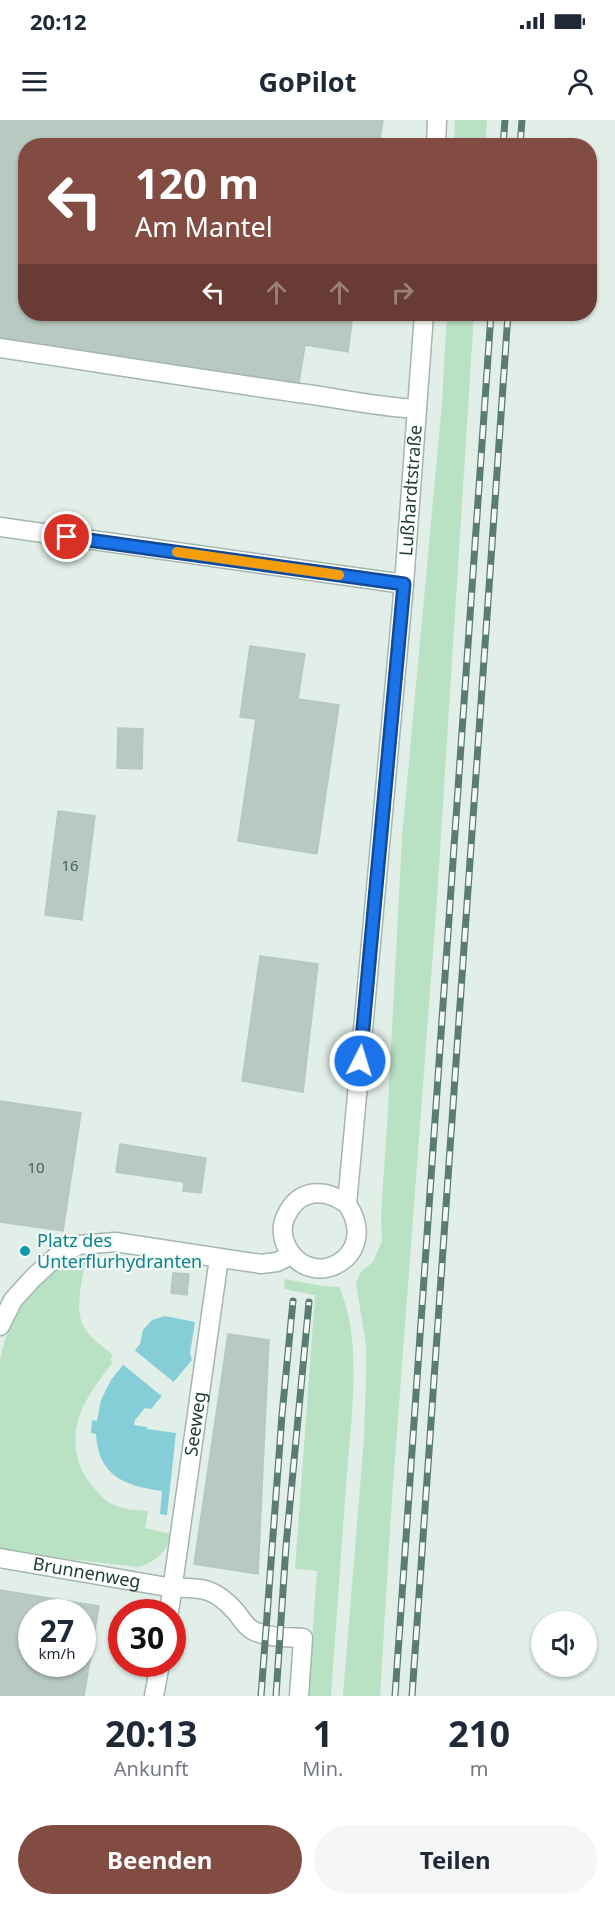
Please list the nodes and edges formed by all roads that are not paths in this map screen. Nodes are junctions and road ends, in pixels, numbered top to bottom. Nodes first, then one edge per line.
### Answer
1 (438, 120) edge
2 (437, 138) edge
3 (423, 321) edge
4 (0, 348) edge
5 (417, 409) junction
6 (0, 527) edge
7 (404, 584) junction
8 (347, 1204) junction
9 (291, 1255) junction
10 (219, 1258) junction
11 (0, 1326) edge
12 (0, 1558) edge
13 (173, 1587) junction
14 (171, 1599) edge
15 (158, 1677) edge
16 (154, 1696) edge
17 (299, 1696) edge

1 - 2 street
3 - 5 street, Lußhardtstraße
4 - 5 street
5 - 7 street, Lußhardtstraße
6 - 7 street
7 - 8 street, Lußhardtstraße
8 - 9 street
8 - 9 street, Lußhardtstraße
9 - 10 street
10 - 11 street
10 - 13 street, Seeweg
12 - 13 street, Brunnenweg
13 - 14 street, Seeweg
13 - 17 street, Brunnenweg
15 - 16 street

